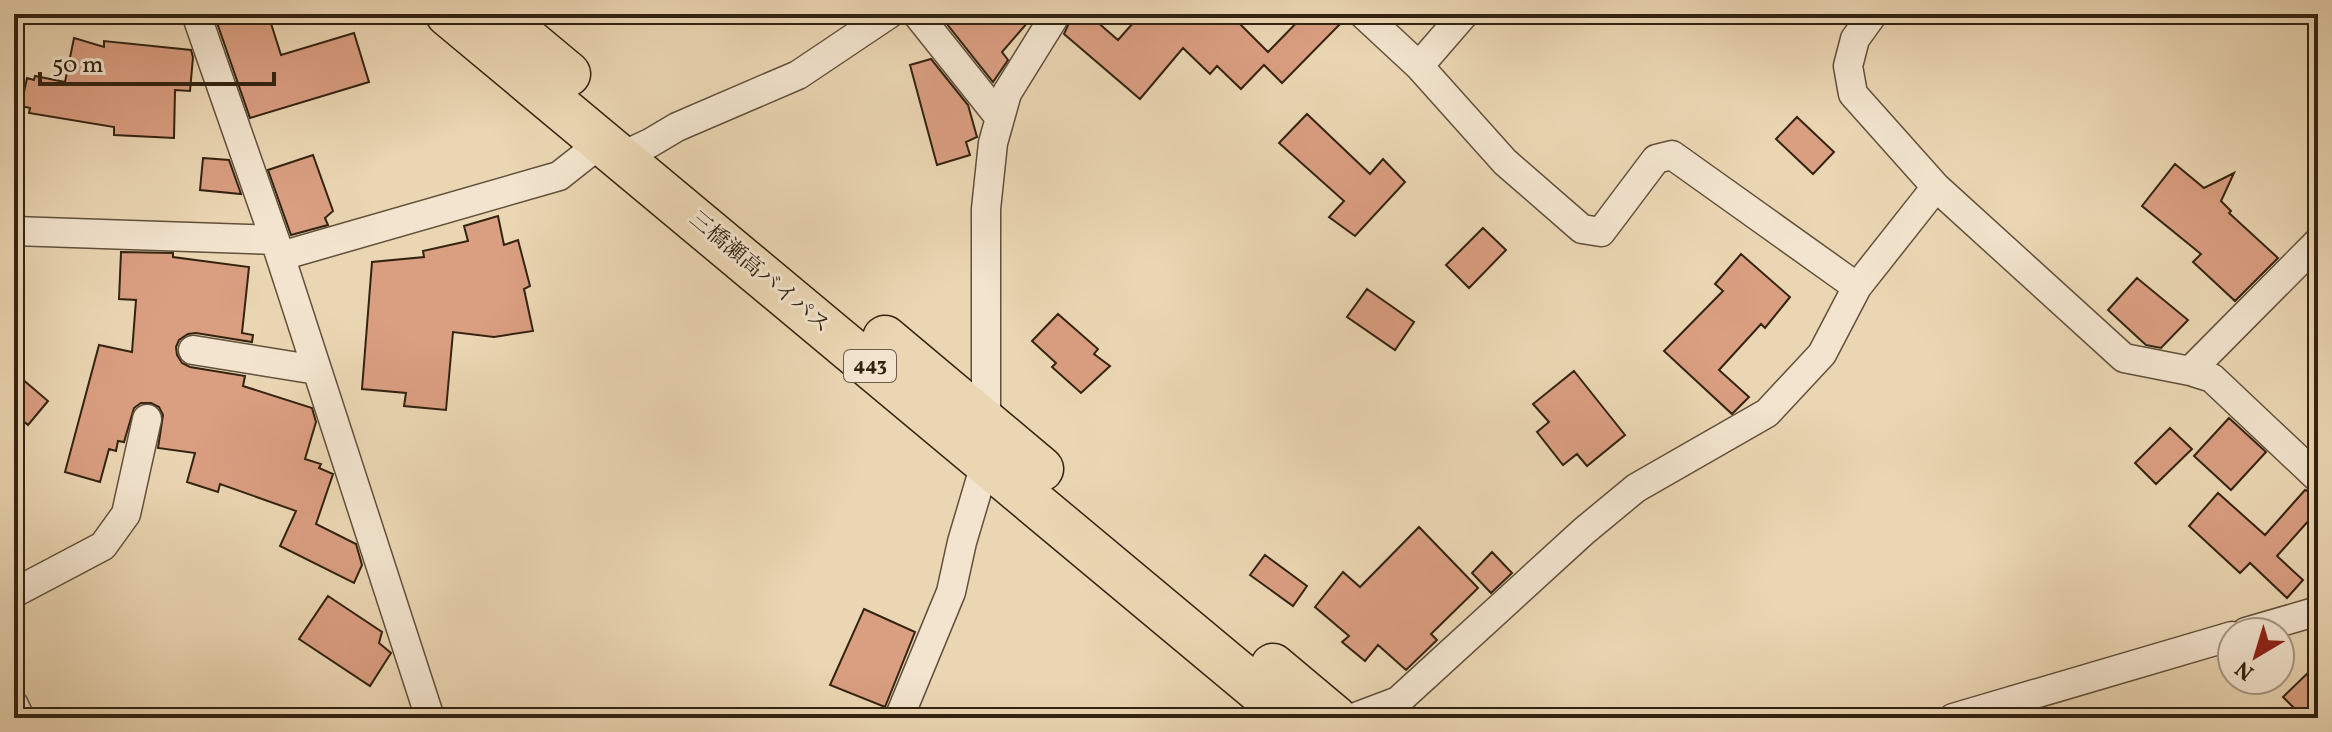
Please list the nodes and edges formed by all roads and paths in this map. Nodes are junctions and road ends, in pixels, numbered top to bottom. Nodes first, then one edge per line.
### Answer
1 (196, 14) edge
2 (448, 14) edge
3 (496, 14) edge
4 (889, 14) edge
5 (917, 14) edge
6 (1056, 14) edge
7 (1363, 14) edge
8 (1464, 14) edge
9 (1873, 14) edge
10 (1419, 66) junction
11 (1000, 118) junction
12 (624, 148) junction
13 (1936, 187) junction
14 (14, 231) edge
15 (2318, 242) edge
16 (278, 248) junction
17 (1857, 287) junction
18 (193, 350) dead end
19 (317, 370) junction
20 (2190, 371) junction
21 (147, 419) dead end
22 (986, 441) junction
23 (2318, 478) edge
24 (14, 593) edge
25 (2318, 611) edge
26 (2296, 617) edge
27 (2216, 641) edge
28 (14, 705) edge
29 (20, 718) edge
30 (430, 718) edge
31 (899, 718) edge
32 (1292, 718) edge
33 (1335, 718) edge
34 (1353, 718) edge
35 (1953, 718) edge

1 - 16 street
2 - 12 highway, 三橋瀬高バイパス / 443
3 - 12 highway, 三橋瀬高バイパス / 443
4 - 12 street
5 - 11 street
6 - 11 street
7 - 10 street
8 - 10 street
9 - 13 street
10 - 17 street
11 - 22 street
12 - 16 street
12 - 22 highway, 三橋瀬高バイパス / 443
13 - 17 street
13 - 20 street
14 - 16 street
15 - 20 street
16 - 19 street
17 - 34 street
18 - 19 street
19 - 30 street
20 - 23 street
21 - 24 street
22 - 31 street
22 - 32 highway, 三橋瀬高バイパス / 443
22 - 33 highway, 三橋瀬高バイパス / 443
25 - 26 street
27 - 35 street
28 - 29 street

